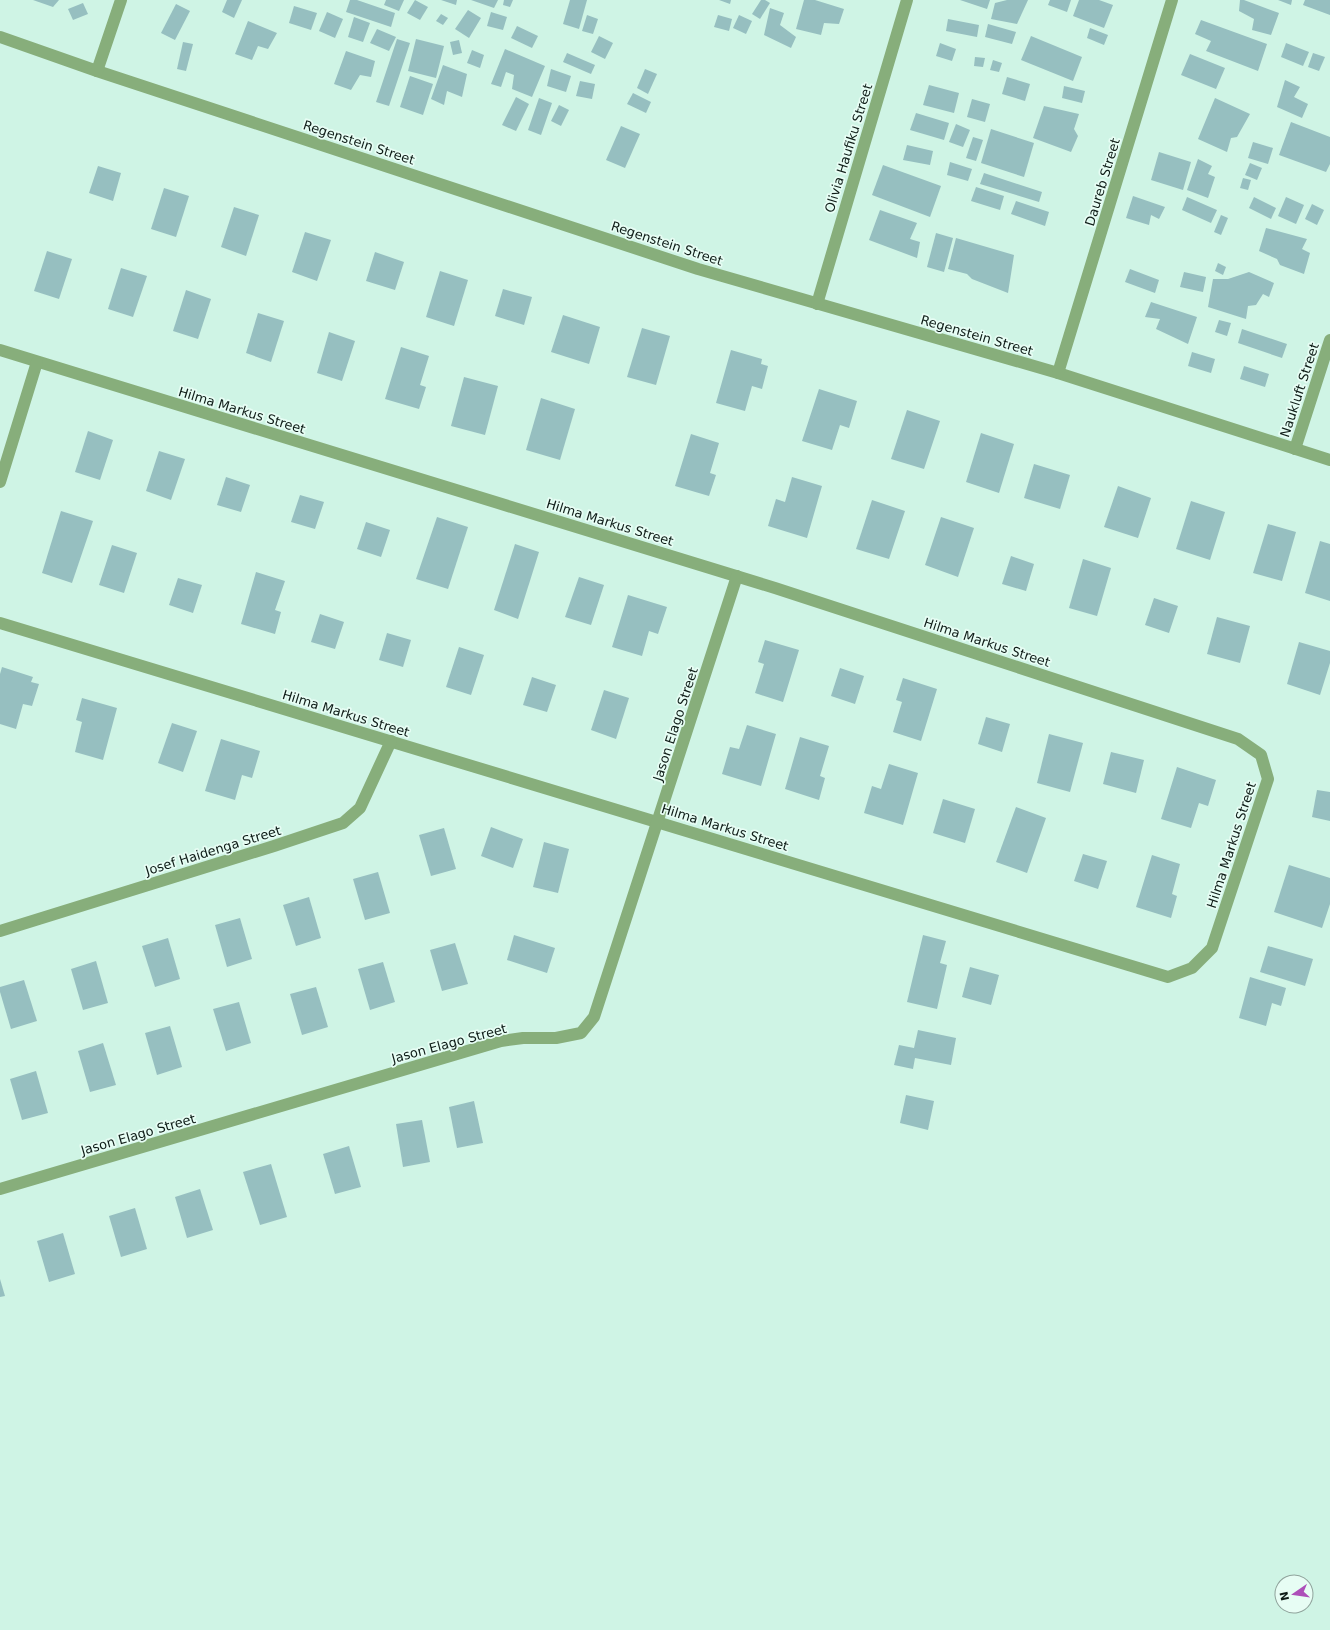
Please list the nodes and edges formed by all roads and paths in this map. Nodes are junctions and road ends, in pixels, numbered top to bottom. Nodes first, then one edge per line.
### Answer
1 (121, 0) edge
2 (907, 0) edge
3 (1172, 0) edge
4 (0, 36) edge
5 (97, 71) junction
6 (816, 304) junction
7 (1330, 340) edge
8 (0, 350) edge
9 (37, 362) junction
10 (1058, 373) junction
11 (1295, 449) junction
12 (1330, 460) edge
13 (0, 482) edge
14 (737, 576) junction
15 (0, 622) edge
16 (391, 741) junction
17 (658, 822) junction
18 (0, 931) edge
19 (0, 1189) edge

1 - 5 street
2 - 6 street, Olivia Haufiku Street
3 - 10 street, Daureb Street
4 - 5 street, Regenstein Street
5 - 6 street, Regenstein Street
6 - 10 street, Regenstein Street
7 - 11 street, Naukluft Street
8 - 9 street, Hilma Markus Street
9 - 13 street
9 - 14 street, Hilma Markus Street
10 - 11 street, Regenstein Street
11 - 12 street, Regenstein Street
14 - 17 street, Jason Elago Street
14 - 17 street, Hilma Markus Street
15 - 16 street, Hilma Markus Street
16 - 17 street, Hilma Markus Street
16 - 18 street, Josef Haidenga Street
17 - 19 street, Jason Elago Street

